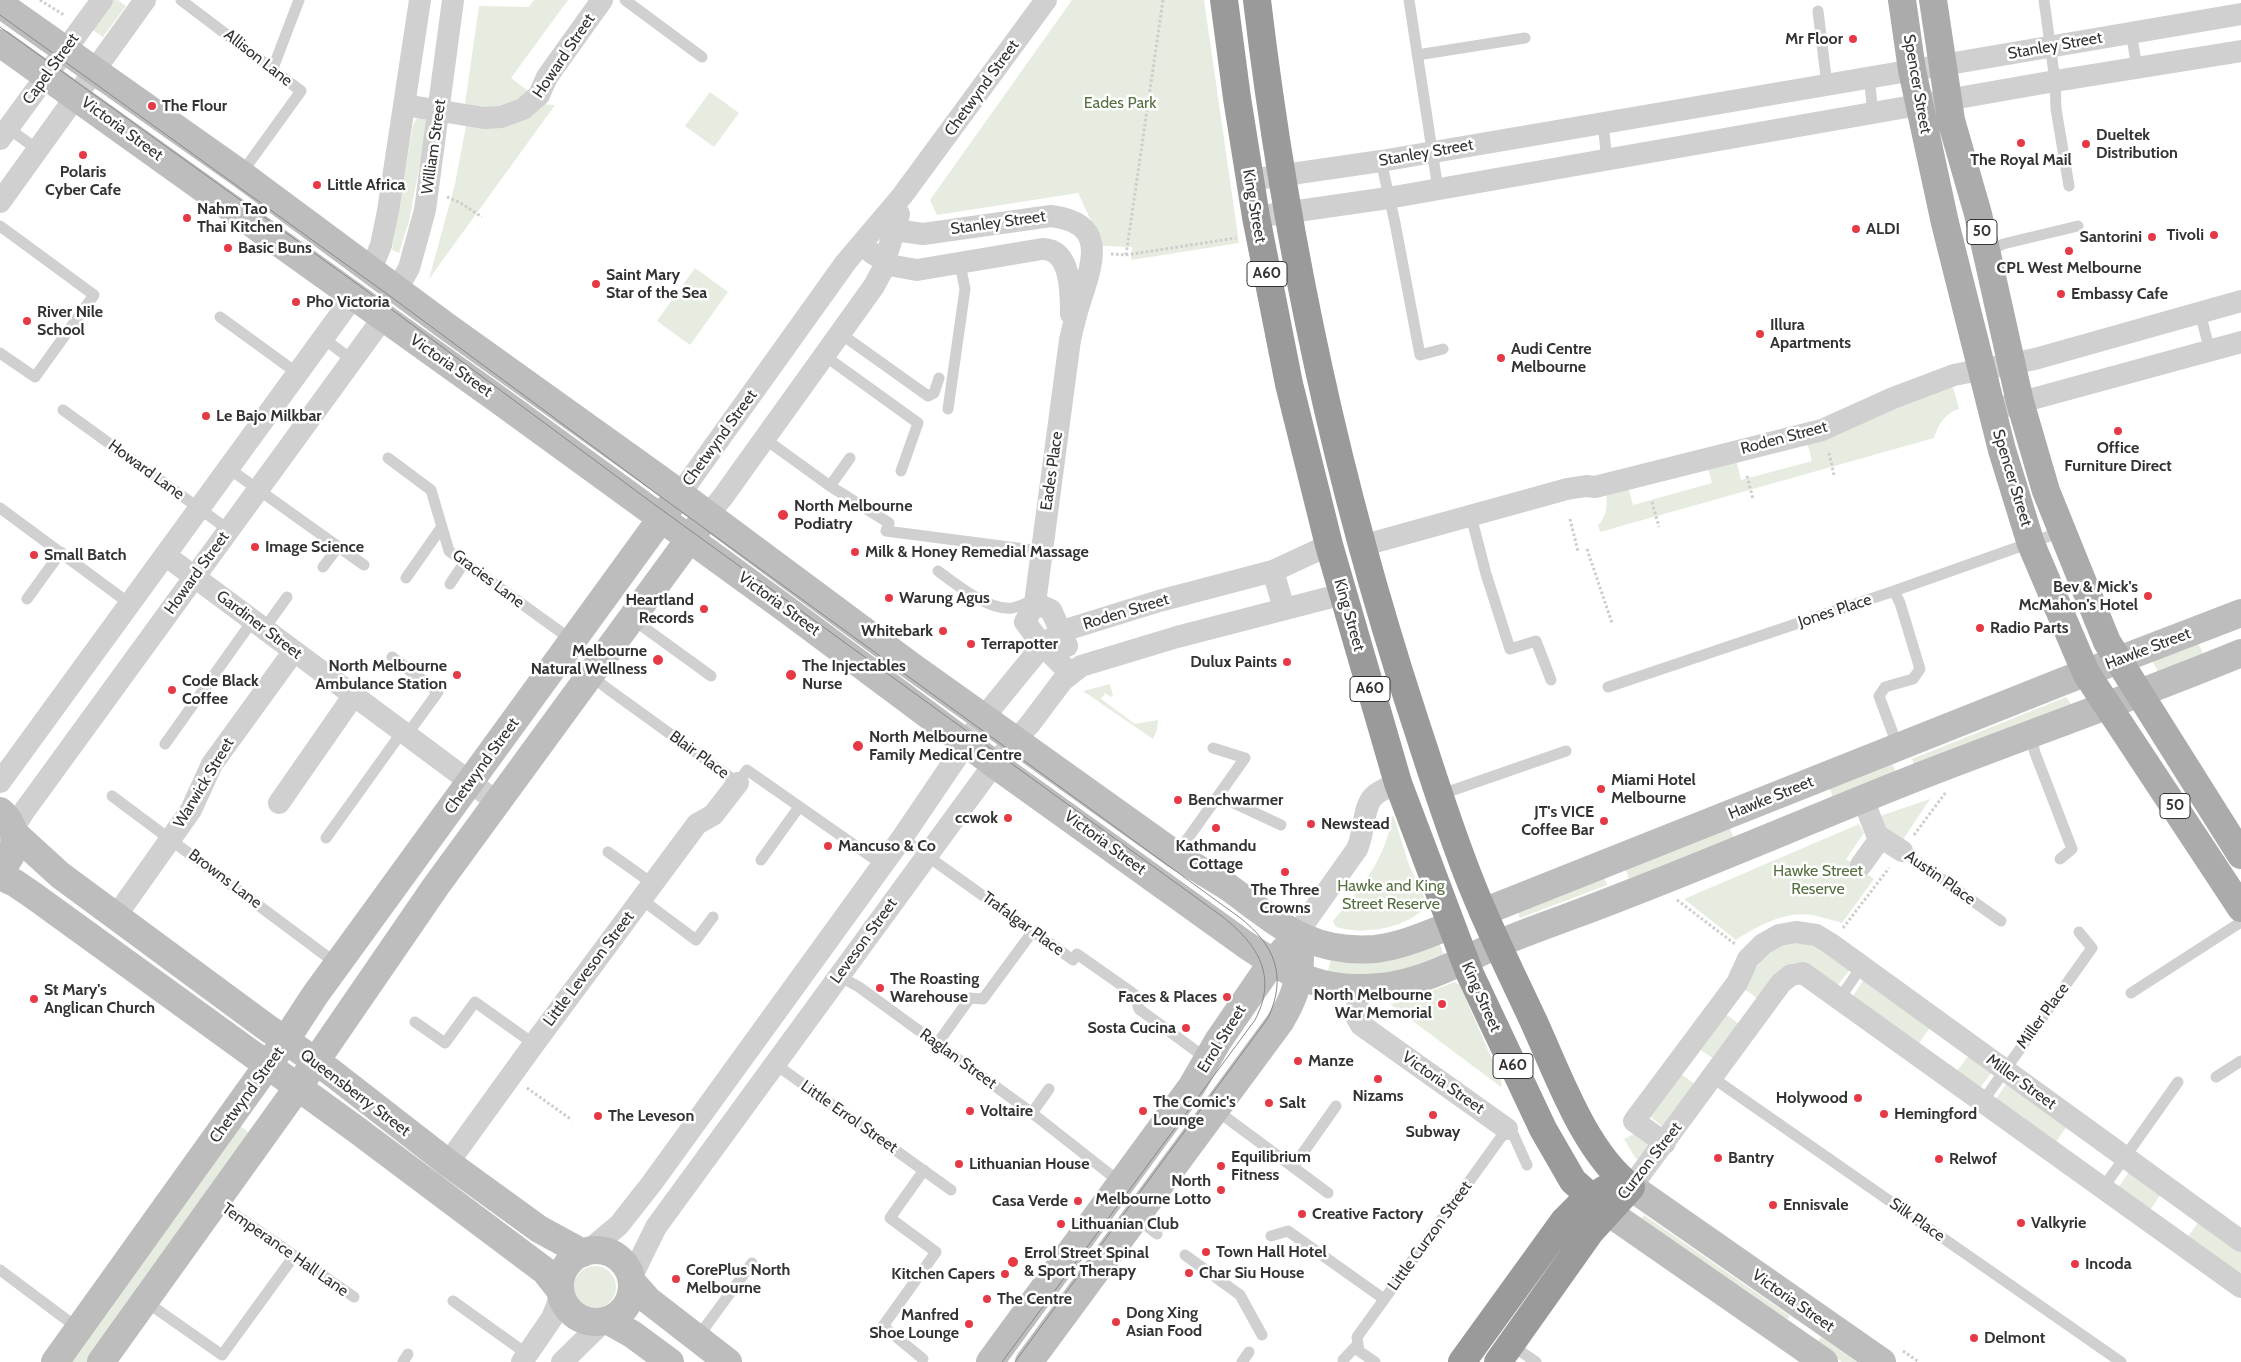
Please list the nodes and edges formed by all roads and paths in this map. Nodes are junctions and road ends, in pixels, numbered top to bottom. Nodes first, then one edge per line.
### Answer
1 (40, 0) edge
2 (102, 0) edge
3 (145, 0) edge
4 (180, 0) edge
5 (299, 0) edge
6 (420, 0) edge
7 (453, 0) edge
8 (602, 0) edge
9 (625, 0) edge
10 (1046, 0) edge
11 (1163, 0) edge
12 (1224, 0) edge
13 (1257, 0) edge
14 (1408, 0) edge
15 (1902, 0) edge
16 (1933, 0) edge
17 (2044, 0) edge
18 (0, 4) edge
19 (1818, 12) dead end
20 (2241, 14) edge
21 (64, 16) dead end
22 (2131, 33) junction
23 (1525, 38) dead end
24 (0, 43) edge
25 (2051, 46) junction
26 (66, 49) junction
27 (2241, 51) edge
28 (1417, 55) junction
29 (702, 57) dead end
30 (1942, 66) junction
31 (2137, 67) junction
32 (272, 68) junction
33 (1912, 70) junction
34 (94, 71) junction
35 (47, 76) junction
36 (1869, 78) junction
37 (2055, 81) junction
38 (1827, 85) junction
39 (76, 96) junction
40 (1948, 101) junction
41 (405, 104) junction
42 (1919, 105) junction
43 (440, 110) junction
44 (1873, 113) junction
45 (1603, 123) junction
46 (4, 134) edge
47 (38, 150) junction
48 (1431, 152) junction
49 (1381, 161) junction
50 (1607, 161) junction
51 (241, 174) junction
52 (1280, 175) junction
53 (1250, 180) junction
54 (2069, 186) dead end
55 (1438, 189) junction
56 (447, 197) dead end
57 (1388, 198) junction
58 (0, 202) edge
59 (1287, 213) junction
60 (1978, 214) junction
61 (482, 217) dead end
62 (1066, 219) junction
63 (1945, 223) junction
64 (888, 224) junction
65 (0, 226) edge
66 (1257, 226) junction
67 (2078, 226) dead end
68 (930, 233) junction
69 (860, 246) junction
70 (1051, 250) junction
71 (1093, 252) junction
72 (1987, 253) junction
73 (1126, 255) junction
74 (885, 262) junction
75 (960, 264) junction
76 (934, 268) junction
77 (371, 270) junction
78 (397, 289) junction
79 (353, 297) junction
80 (2241, 301) edge
81 (2200, 312) junction
82 (220, 317) dead end
83 (383, 318) junction
84 (841, 334) junction
85 (323, 338) junction
86 (1070, 340) junction
87 (2241, 342) edge
88 (1443, 350) dead end
89 (2210, 351) junction
90 (0, 353) edge
91 (2053, 354) junction
92 (825, 356) junction
93 (352, 360) junction
94 (2010, 364) junction
95 (1981, 368) junction
96 (297, 373) junction
97 (939, 378) dead end
98 (2064, 390) junction
99 (2020, 402) junction
100 (948, 409) dead end
101 (63, 410) dead end
102 (1992, 410) junction
103 (734, 418) junction
104 (765, 440) junction
105 (1829, 453) dead end
106 (388, 458) dead end
107 (850, 458) dead end
108 (228, 468) junction
109 (901, 470) dead end
110 (1834, 475) dead end
111 (1747, 476) dead end
112 (830, 486) junction
113 (258, 490) junction
114 (680, 494) junction
115 (1753, 499) dead end
116 (1652, 502) dead end
117 (0, 508) edge
118 (199, 508) junction
119 (708, 514) junction
120 (1471, 516) junction
121 (661, 518) junction
122 (1570, 519) dead end
123 (1659, 527) dead end
124 (441, 528) junction
125 (228, 530) junction
126 (2061, 532) junction
127 (689, 540) junction
128 (2031, 544) junction
129 (1329, 545) junction
130 (1361, 546) junction
131 (338, 547) junction
132 (1587, 549) dead end
133 (1040, 551) junction
134 (1578, 551) dead end
135 (61, 552) junction
136 (165, 555) junction
137 (464, 564) junction
138 (364, 565) dead end
139 (626, 567) junction
140 (324, 568) dead end
141 (938, 571) dead end
142 (1273, 571) junction
143 (195, 576) junction
144 (406, 578) dead end
145 (450, 584) dead end
146 (653, 587) junction
147 (1894, 591) junction
148 (1343, 594) junction
149 (287, 597) dead end
150 (27, 599) dead end
151 (1035, 601) junction
152 (128, 606) junction
153 (1284, 609) junction
154 (2234, 616) edge
155 (631, 618) junction
156 (1612, 623) dead end
157 (258, 625) junction
158 (156, 629) junction
159 (1062, 633) junction
160 (1043, 646) junction
161 (568, 647) junction
162 (294, 651) junction
163 (2241, 652) edge
164 (392, 657) dead end
165 (2117, 661) junction
166 (1072, 671) junction
167 (2086, 673) junction
168 (590, 674) junction
169 (711, 676) dead end
170 (1551, 680) dead end
171 (1608, 687) dead end
172 (354, 695) junction
173 (2139, 695) junction
174 (2108, 705) junction
175 (984, 717) junction
176 (404, 734) junction
177 (2030, 734) junction
178 (1015, 740) junction
179 (966, 743) junction
180 (165, 744) dead end
181 (1898, 747) junction
182 (1213, 748) dead end
183 (1566, 751) dead end
184 (994, 764) junction
185 (1912, 779) junction
186 (0, 782) edge
187 (470, 782) junction
188 (738, 783) junction
189 (1398, 783) junction
190 (1950, 787) dead end
191 (1439, 795) junction
192 (112, 796) dead end
193 (1219, 796) junction
194 (1863, 799) junction
195 (279, 802) dead end
196 (497, 802) junction
197 (799, 807) junction
198 (9, 825) edge
199 (1281, 825) dead end
200 (2223, 827) junction
201 (1877, 835) junction
202 (170, 838) junction
203 (326, 838) dead end
204 (902, 838) junction
205 (2198, 841) junction
206 (1902, 851) junction
207 (608, 852) dead end
208 (1176, 854) junction
209 (927, 855) junction
210 (2241, 855) edge
211 (2060, 859) dead end
212 (761, 860) dead end
213 (1616, 861) junction
214 (883, 865) junction
215 (1861, 865) dead end
216 (410, 866) junction
217 (0, 868) edge
218 (0, 876) edge
219 (1656, 884) junction
220 (436, 886) junction
221 (647, 892) junction
222 (1630, 894) junction
223 (2241, 908) edge
224 (1483, 912) junction
225 (117, 917) junction
226 (713, 917) dead end
227 (2001, 921) dead end
228 (2241, 922) edge
229 (1451, 925) junction
230 (1033, 931) junction
231 (2080, 932) dead end
232 (1296, 935) junction
233 (100, 943) junction
234 (1498, 944) junction
235 (1831, 944) junction
236 (1738, 946) dead end
237 (814, 958) junction
238 (1464, 961) junction
239 (1272, 963) junction
240 (337, 964) junction
241 (1862, 966) junction
242 (839, 976) junction
243 (1299, 977) junction
244 (1358, 988) junction
245 (2131, 993) dead end
246 (315, 995) junction
247 (1840, 998) junction
248 (346, 1017) junction
249 (415, 1022) dead end
250 (286, 1041) junction
251 (534, 1044) junction
252 (937, 1044) junction
253 (1207, 1059) junction
254 (2241, 1061) edge
255 (315, 1062) junction
256 (775, 1064) junction
257 (268, 1066) junction
258 (2004, 1070) junction
259 (510, 1076) junction
260 (1713, 1078) junction
261 (2216, 1078) dead end
262 (2178, 1082) dead end
263 (298, 1086) junction
264 (1049, 1089) dead end
265 (710, 1101) junction
266 (1983, 1101) junction
267 (1336, 1106) dead end
268 (1216, 1110) junction
269 (235, 1111) junction
270 (1032, 1113) junction
271 (734, 1119) junction
272 (572, 1120) dead end
273 (1507, 1129) junction
274 (265, 1133) junction
275 (1665, 1143) junction
276 (2125, 1157) junction
277 (448, 1163) junction
278 (1527, 1164) dead end
279 (1293, 1167) junction
280 (924, 1170) junction
281 (1121, 1184) junction
282 (1627, 1184) junction
283 (432, 1187) junction
284 (2104, 1188) junction
285 (951, 1190) dead end
286 (1328, 1193) dead end
287 (217, 1202) junction
288 (1599, 1204) junction
289 (1141, 1210) junction
290 (539, 1229) junction
291 (1157, 1234) dead end
292 (1270, 1236) dead end
293 (2241, 1241) edge
294 (586, 1252) junction
295 (522, 1254) junction
296 (1185, 1255) dead end
297 (294, 1256) junction
298 (752, 1263) dead end
299 (0, 1270) edge
300 (631, 1280) junction
301 (2241, 1287) edge
302 (560, 1292) junction
303 (354, 1298) dead end
304 (1384, 1300) junction
305 (145, 1301) junction
306 (453, 1301) dead end
307 (1506, 1302) junction
308 (1815, 1316) junction
309 (1529, 1318) junction
310 (606, 1321) junction
311 (79, 1329) junction
312 (1262, 1335) dead end
313 (698, 1337) junction
314 (1797, 1343) junction
315 (1357, 1345) junction
316 (1250, 1352) dead end
317 (1504, 1353) edge
318 (525, 1358) edge
319 (923, 1359) dead end
320 (1343, 1360) dead end
321 (55, 1362) edge
322 (101, 1362) edge
323 (562, 1362) edge
324 (670, 1362) edge
325 (728, 1362) edge
326 (990, 1362) edge
327 (1029, 1362) edge
328 (1242, 1362) edge
329 (1375, 1362) edge
330 (1462, 1362) edge
331 (1536, 1362) edge
332 (1824, 1362) edge
333 (1882, 1362) edge
334 (2121, 1362) edge

1 - 21 path
2 - 26 street, Capel Street
3 - 34 street
4 - 32 lane, Allison Lane
5 - 32 lane
6 - 41 street
7 - 43 street, William Street
8 - 43 street, Howard Street
9 - 29 lane
10 - 64 street, Chetwynd Street
11 - 73 path
12 - 53 highway, King Street / A60
13 - 52 highway, King Street / A60
14 - 28 lane
15 - 33 main road, Spencer Street / 50
16 - 30 main road, Spencer Street / 50
17 - 25 lane
18 - 26 street, Victoria Street
19 - 38 lane
20 - 22 street, Stanley Street
22 - 25 street, Stanley Street
22 - 31 lane
23 - 28 lane
24 - 35 street, Victoria Street
25 - 30 street, Stanley Street
25 - 37 lane
26 - 34 street, Victoria Street
26 - 35 street, Capel Street
27 - 31 street
28 - 48 lane
30 - 33 street, Stanley Street
30 - 40 main road, Spencer Street / 50
31 - 37 street
32 - 51 lane, Allison Lane
33 - 36 street, Stanley Street
33 - 42 main road, Spencer Street / 50
34 - 39 street
34 - 51 street, Victoria Street
35 - 39 street, Victoria Street
35 - 46 street, Capel Street
36 - 38 street, Stanley Street
36 - 44 lane
37 - 40 street
37 - 54 lane
38 - 45 street, Stanley Street
39 - 47 street
39 - 79 street, Victoria Street
40 - 42 street
40 - 60 main road, Spencer Street / 50
41 - 43 street, Howard Street
41 - 77 street
42 - 44 street
42 - 63 main road, Spencer Street / 50
43 - 78 street, William Street
44 - 50 street
45 - 48 street, Stanley Street
45 - 50 lane
46 - 47 lane
47 - 58 street
48 - 49 street, Stanley Street
48 - 55 lane
49 - 52 street, Stanley Street
49 - 57 lane
50 - 55 street
51 - 77 street, Victoria Street
52 - 53 street, Stanley Street
52 - 59 highway, King Street / A60
53 - 66 highway, King Street / A60
55 - 57 street
56 - 61 path
57 - 59 street
57 - 88 lane
59 - 66 street
59 - 130 highway, King Street / A60
60 - 63 main road
60 - 72 main road, Spencer Street / 50
62 - 68 street, Stanley Street
62 - 70 street
62 - 71 street
63 - 95 main road, Spencer Street / 50
64 - 68 street, Stanley Street
64 - 69 street, Chetwynd Street
64 - 74 street, Chetwynd Street
65 - 90 lane
66 - 73 path
66 - 129 highway, King Street / A60
67 - 72 lane
68 - 76 street, Stanley Street
69 - 74 street, Stanley Street
69 - 103 street, Chetwynd Street
70 - 75 street, Stanley Street
70 - 86 street, Eades Place
71 - 73 path
71 - 86 street, Eades Place
72 - 94 main road, Spencer Street / 50
74 - 76 street, Stanley Street
74 - 84 street, Chetwynd Street
75 - 76 street, Stanley Street
75 - 100 lane
77 - 78 street, Victoria Street
77 - 79 street
78 - 83 street
78 - 114 street, Victoria Street
79 - 83 street, Victoria Street
79 - 85 street
80 - 81 street, Roden Street
81 - 89 lane
81 - 91 street, Roden Street
82 - 96 lane
83 - 93 street, Howard Street
83 - 121 street, Victoria Street
84 - 92 street, Chetwynd Street
84 - 97 lane
85 - 93 lane
85 - 96 street
86 - 133 street, Eades Place
87 - 89 street
89 - 98 street
91 - 94 street, Roden Street
91 - 98 street
92 - 104 street, Chetwynd Street
92 - 109 lane
93 - 113 street, Howard Street
94 - 95 street, Roden Street
94 - 99 main road, Spencer Street / 50
95 - 102 main road, Spencer Street / 50
95 - 120 street, Roden Street
96 - 108 street
98 - 99 street
99 - 102 street
99 - 126 main road, Spencer Street / 50
101 - 118 lane, Howard Lane
102 - 128 main road, Spencer Street / 50
103 - 104 street
103 - 114 street, Chetwynd Street
104 - 112 lane
104 - 119 street, Chetwynd Street
105 - 110 path
106 - 124 lane, Gracies Lane
107 - 112 lane
108 - 113 lane
108 - 118 street
111 - 115 path
112 - 133 lane
113 - 125 street, Howard Street
113 - 131 lane
114 - 119 street, Victoria Street
114 - 121 street, Chetwynd Street
116 - 123 path
117 - 135 lane
118 - 125 lane, Howard Lane
118 - 136 street
119 - 127 street, Chetwynd Street
119 - 175 street, Victoria Street
120 - 130 street, Roden Street
120 - 170 lane
121 - 127 street, Victoria Street
121 - 139 street, Chetwynd Street
122 - 134 path
124 - 137 lane, Gracies Lane
124 - 144 lane
125 - 143 street, Howard Street
126 - 128 lane, Jones Place
126 - 165 main road, Spencer Street / 50
127 - 146 street, Chetwynd Street
127 - 179 street, Victoria Street
128 - 147 lane, Jones Place
128 - 167 main road, Spencer Street / 50
129 - 142 street, Roden Street
129 - 148 highway, King Street / A60
130 - 148 highway
130 - 191 highway, King Street / A60
131 - 138 lane
131 - 140 lane
132 - 156 path
133 - 151 street, Eades Place
135 - 150 lane
135 - 152 lane
136 - 143 street, Gardiner Street
136 - 152 street
137 - 145 lane
137 - 161 lane, Gracies Lane
139 - 146 street
139 - 161 street, Chetwynd Street
141 - 151 lane
142 - 153 street
142 - 159 street, Roden Street
143 - 157 street, Gardiner Street
143 - 158 street, Howard Street
146 - 155 street, Chetwynd Street
147 - 171 lane, Jones Place
147 - 181 lane
148 - 153 street
148 - 189 highway, King Street / A60
149 - 157 lane
151 - 159 street
151 - 160 street, Eades Place
152 - 158 street
152 - 186 street
153 - 166 street
154 - 163 street
154 - 165 street, Hawke Street
155 - 168 street, Chetwynd Street
155 - 169 lane
157 - 162 street, Gardiner Street
157 - 180 lane
158 - 198 street, Howard Street
159 - 160 street, Roden Street
159 - 166 street
160 - 166 street, Eades Place
160 - 175 street, Roden Street
161 - 168 lane, Blair Place
161 - 187 street, Chetwynd Street
162 - 172 street, Gardiner Street
162 - 202 street, Warwick Street
163 - 173 street
164 - 176 lane
165 - 167 street, Hawke Street
165 - 173 main road, Spencer Street / 50
166 - 178 street
167 - 174 main road, Spencer Street / 50
167 - 181 street, Hawke Street
168 - 188 lane, Blair Place
168 - 196 street, Chetwynd Street
172 - 176 street, Gardiner Street
172 - 195 street
173 - 174 street
173 - 200 main road, Spencer Street / 50
174 - 177 street
174 - 205 main road, Spencer Street / 50
175 - 178 street, Victoria Street
175 - 179 street, Roden Street
176 - 187 street, Gardiner Street
176 - 203 lane
177 - 185 street
177 - 211 lane
178 - 184 street
178 - 208 street, Victoria Street
179 - 184 street, Victoria Street
179 - 204 street, Leveson Street
181 - 185 street
181 - 213 street, Hawke Street
182 - 193 lane
183 - 191 lane
184 - 209 street, Leveson Street
184 - 239 street, Victoria Street
185 - 194 street
187 - 196 street, Gardiner Street
187 - 216 street, Chetwynd Street
188 - 197 lane, Blair Place
188 - 221 street, Little Leveson Street
189 - 229 highway, King Street / A60
189 - 232 street, Errol Street
190 - 206 path
191 - 224 highway, King Street / A60
192 - 202 lane, Browns Lane
193 - 199 lane
193 - 208 lane
194 - 201 street
194 - 219 street
196 - 220 street, Chetwynd Street
197 - 212 lane
197 - 214 lane, Blair Place
198 - 217 street
198 - 225 street, Queensberry Street
200 - 205 main road
200 - 210 main road, Spencer Street / 50
201 - 206 street, Austin Place
201 - 215 street
202 - 225 street, Warwick Street
202 - 240 lane, Browns Lane
204 - 209 lane, Trafalgar Place
204 - 214 street, Leveson Street
205 - 223 main road, Spencer Street / 50
206 - 227 lane, Austin Place
206 - 235 path
207 - 221 lane
208 - 232 street, Victoria Street
209 - 230 lane, Trafalgar Place
209 - 242 street, Leveson Street
213 - 222 street
213 - 224 street, Hawke Street
214 - 237 street, Leveson Street
216 - 220 street
216 - 240 street, Chetwynd Street
218 - 233 street, Queensberry Street
219 - 222 street
219 - 236 path
220 - 248 street, Chetwynd Street
221 - 226 lane
221 - 251 street, Little Leveson Street
222 - 234 street
224 - 229 highway, Hawke Street
224 - 234 highway, King Street / A60
225 - 233 street
225 - 250 street, Queensberry Street
228 - 245 lane
229 - 232 street, Hawke Street
229 - 238 highway, King Street / A60
230 - 252 lane
230 - 253 lane, Trafalgar Place
231 - 258 lane, Miller Place
232 - 239 street, Errol Street
232 - 243 street
233 - 257 street, Queensberry Street
234 - 238 street
234 - 282 highway, King Street / A60
235 - 241 street, Miller Street
235 - 275 street, Miller Street
237 - 242 street, Raglan Street
237 - 265 street, Leveson Street
238 - 244 street
238 - 288 highway, King Street / A60
239 - 243 street, Victoria Street
239 - 253 street, Errol Street
240 - 246 street, Chetwynd Street
241 - 247 lane
241 - 258 street, Miller Street
242 - 252 lane, Raglan Street
242 - 256 street, Leveson Street
243 - 244 street, Victoria Street
243 - 268 street
244 - 273 street, Victoria Street
246 - 248 street
246 - 250 street, Chetwynd Street
247 - 260 street, Curzon Street
247 - 266 street
248 - 255 street, Chetwynd Street
249 - 251 lane
250 - 255 street, Queensberry Street
250 - 257 street, Chetwynd Street
251 - 259 street, Little Leveson Street
252 - 270 lane, Raglan Street
253 - 281 street, Errol Street
254 - 261 lane
255 - 263 street, Chetwynd Street
255 - 277 street, Queensberry Street
256 - 271 street, Leveson Street
256 - 280 lane, Little Errol Street
257 - 263 street, Queensberry Street
257 - 269 street, Chetwynd Street
258 - 266 lane, Miller Place
258 - 276 street, Miller Street
259 - 272 path
259 - 277 street, Little Leveson Street
260 - 275 street, Curzon Street
260 - 334 lane, Silk Place
262 - 276 lane
263 - 274 street, Chetwynd Street
263 - 283 street, Queensberry Street
264 - 270 lane
265 - 271 street
265 - 294 street, Leveson Street
266 - 284 street
267 - 279 lane
268 - 279 lane
268 - 289 street
269 - 274 street
269 - 311 street, Chetwynd Street
270 - 281 lane, Raglan Street
271 - 300 street, Leveson Street
273 - 278 lane, Victoria Street
273 - 304 lane, Little Curzon Street
274 - 287 street, Chetwynd Street
275 - 282 street, Curzon Street
276 - 284 lane
276 - 293 street, Miller Street
277 - 283 street
277 - 290 street, Queensberry Street
279 - 286 lane
280 - 285 lane, Little Errol Street
280 - 319 lane
281 - 289 street
281 - 326 street, Errol Street
282 - 288 highway, Curzon Street
282 - 308 street, Victoria Street
283 - 295 street, Queensberry Street
284 - 301 street
287 - 297 lane, Temperance Hall Lane
287 - 305 street, Chetwynd Street
288 - 307 highway, Curzon Street
288 - 309 highway, Curzon Street
288 - 314 street, Victoria Street
289 - 291 lane
289 - 327 street
290 - 294 street, Queensberry Street
290 - 295 street
292 - 304 lane
294 - 300 street
294 - 302 street
295 - 302 street, Queensberry Street
296 - 312 lane
297 - 303 lane, Temperance Hall Lane
297 - 305 lane
298 - 313 lane
299 - 311 lane
300 - 310 street
300 - 313 street
302 - 310 street
302 - 318 street
304 - 315 lane, Little Curzon Street
305 - 322 street, Chetwynd Street
306 - 318 lane
307 - 309 highway
307 - 330 highway, Curzon Street
308 - 314 street
308 - 333 street, Victoria Street
309 - 317 highway, Curzon Street
310 - 323 street
310 - 324 street
311 - 321 street, Chetwynd Street
313 - 325 street
314 - 332 street, Victoria Street
315 - 320 lane, Little Curzon Street
315 - 329 lane
316 - 328 lane
317 - 331 lane

